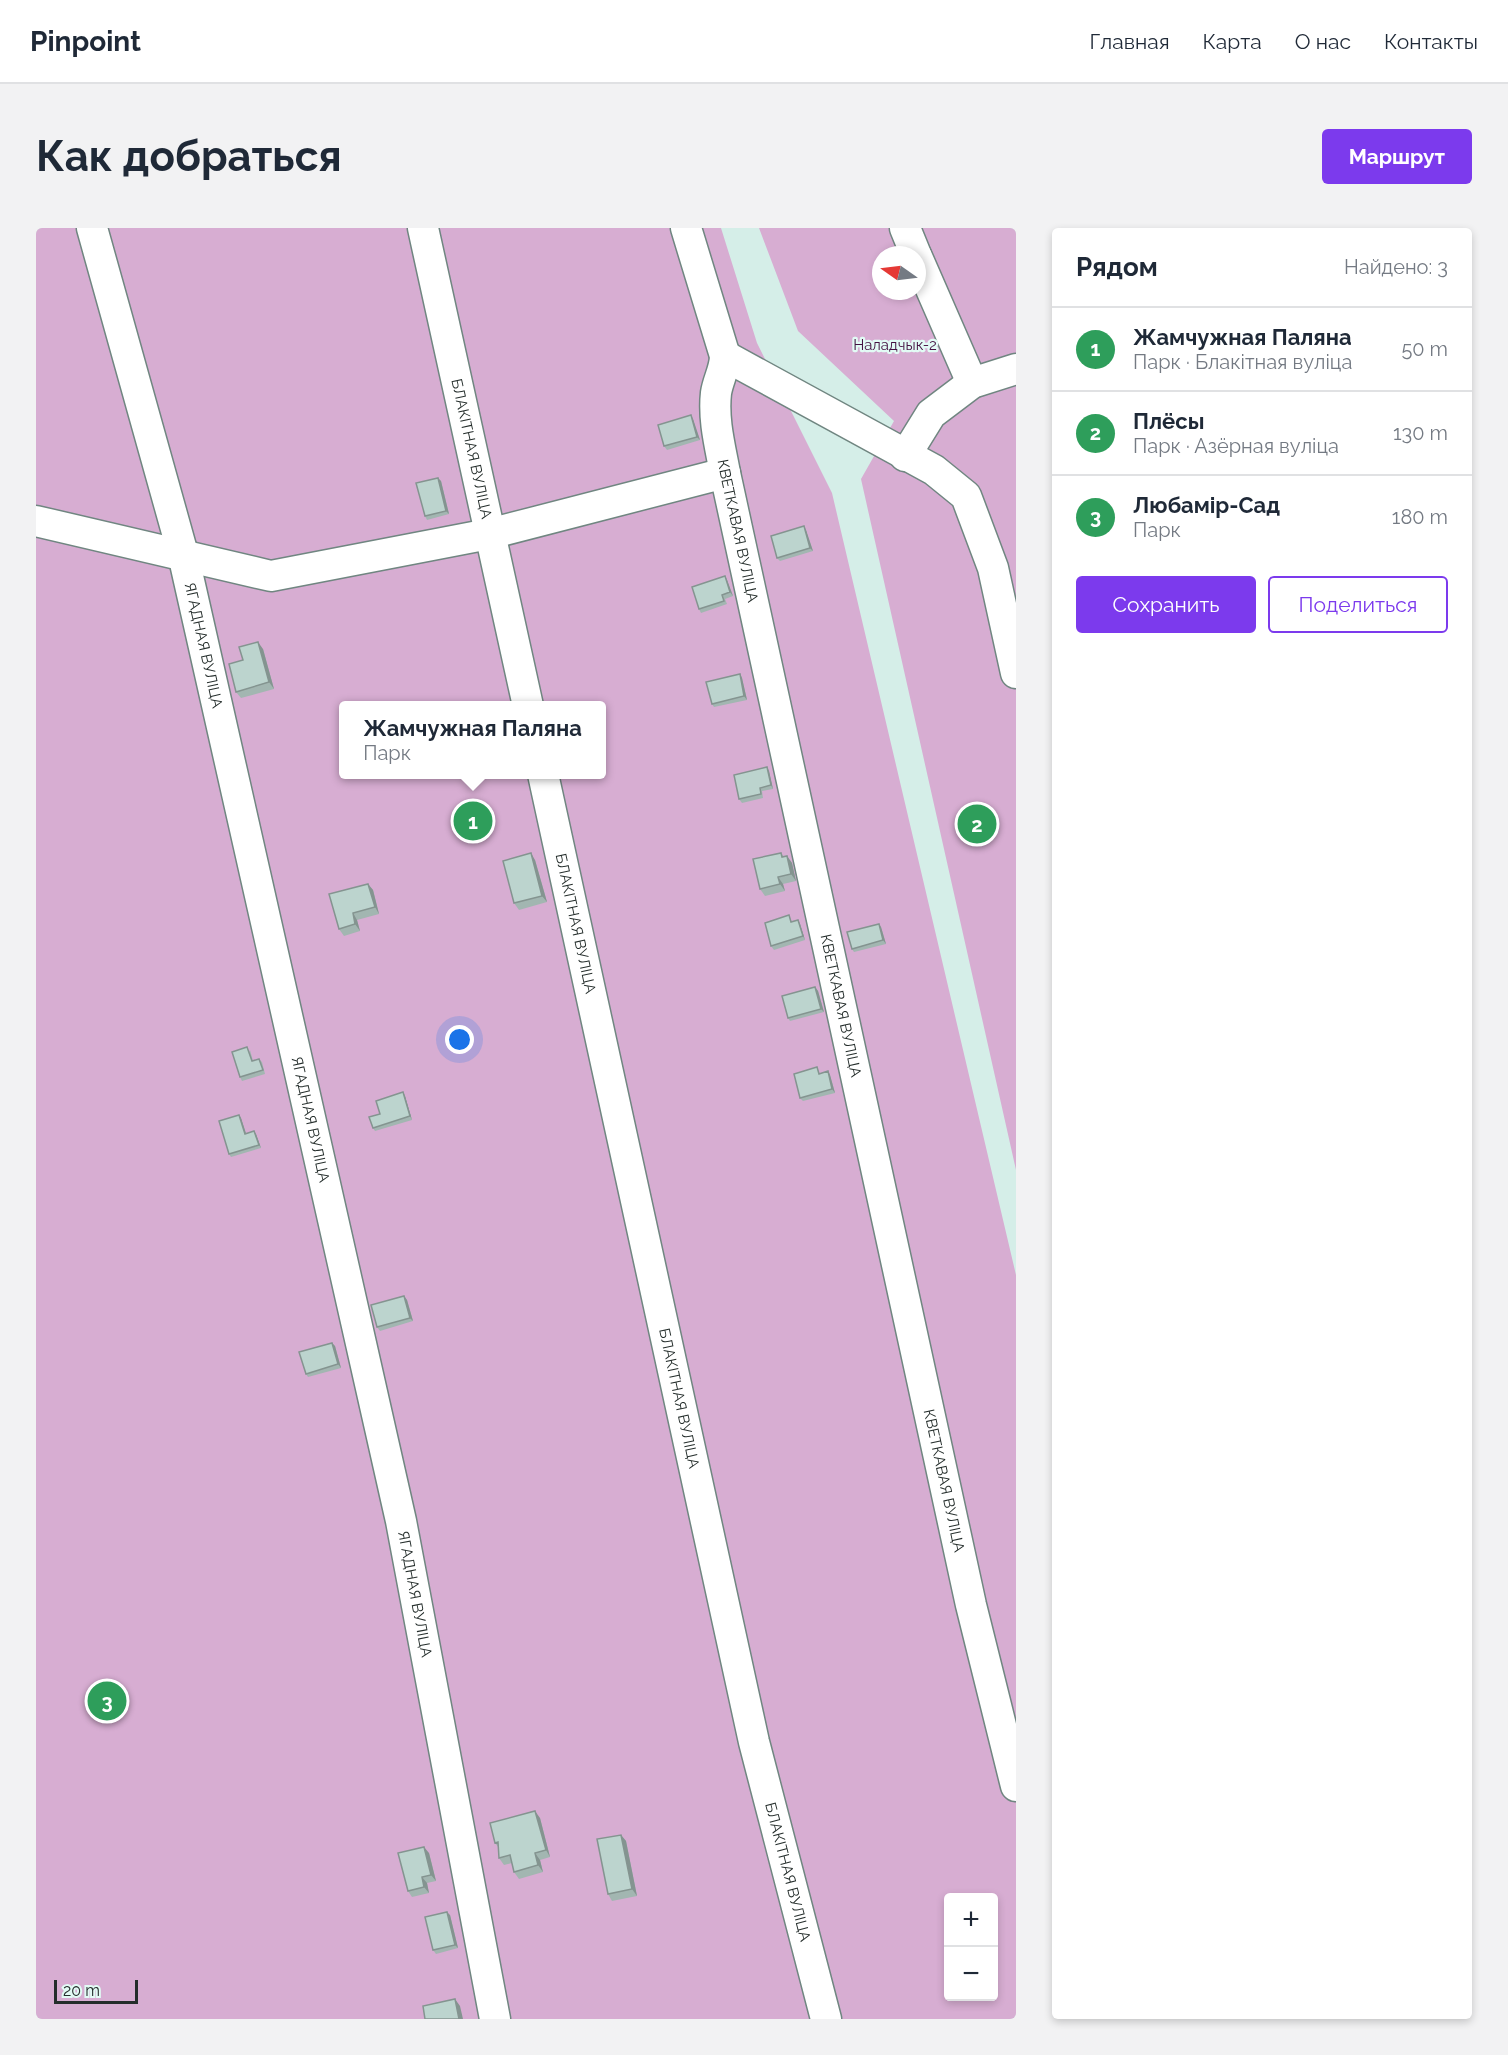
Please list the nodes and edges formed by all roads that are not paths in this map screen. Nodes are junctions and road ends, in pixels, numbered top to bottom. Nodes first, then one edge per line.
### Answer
1 (93, 228) edge
2 (423, 228) edge
3 (686, 228) edge
4 (904, 228) edge
5 (912, 246) edge
6 (926, 277) edge
7 (725, 356) junction
8 (1016, 369) edge
9 (972, 383) junction
10 (904, 456) junction
11 (725, 473) junction
12 (36, 521) edge
13 (489, 534) junction
14 (183, 554) junction
15 (1016, 673) edge
16 (527, 701) edge
17 (544, 779) edge
18 (1016, 1786) edge
19 (495, 2019) edge
20 (826, 2019) edge

1 - 14 street, ЯГАДНАЯ ВУЛІЦА
2 - 13 street, БЛАКІТНАЯ ВУЛІЦА
3 - 7 street, КВЕТКАВАЯ ВУЛІЦА
4 - 5 street
6 - 9 street
7 - 10 street
7 - 11 street, КВЕТКАВАЯ ВУЛІЦА
8 - 9 street
9 - 10 street
10 - 15 street
11 - 13 street
11 - 18 street, КВЕТКАВАЯ ВУЛІЦА
12 - 14 street
13 - 14 street
13 - 16 street, БЛАКІТНАЯ ВУЛІЦА
14 - 19 street, ЯГАДНАЯ ВУЛІЦА
17 - 20 street, БЛАКІТНАЯ ВУЛІЦА

